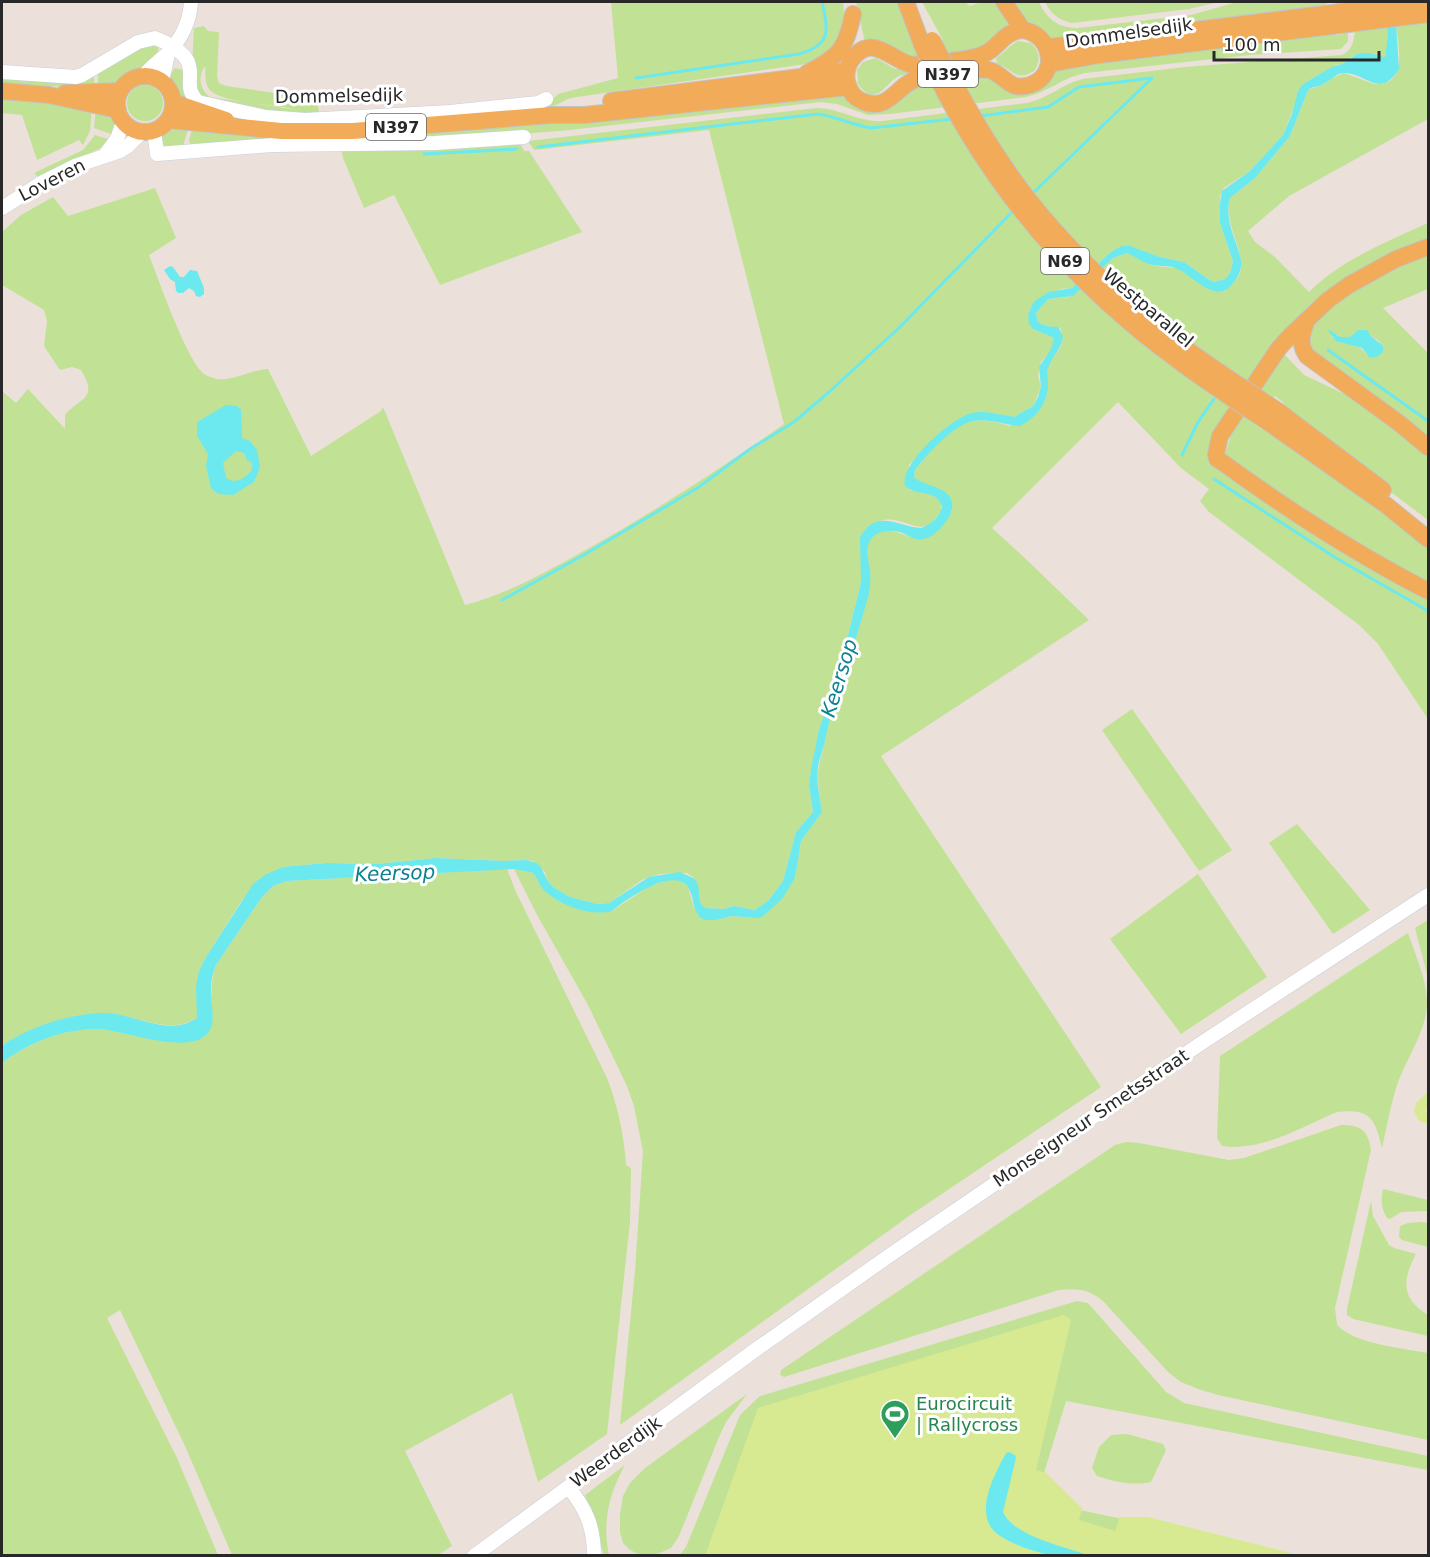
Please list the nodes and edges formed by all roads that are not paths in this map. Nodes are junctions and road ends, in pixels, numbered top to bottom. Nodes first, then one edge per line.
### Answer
1 (191, 2) edge
2 (906, 2) edge
3 (917, 2) edge
4 (1004, 2) edge
5 (852, 8) edge
6 (1421, 8) edge
7 (1333, 20) junction
8 (1023, 30) junction
9 (927, 43) junction
10 (1047, 47) junction
11 (170, 50) junction
12 (862, 51) junction
13 (1049, 64) junction
14 (2, 72) edge
15 (804, 75) junction
16 (144, 76) junction
17 (848, 79) junction
18 (162, 81) junction
19 (120, 91) junction
20 (2, 92) edge
21 (49, 95) junction
22 (173, 102) junction
23 (549, 107) junction
24 (121, 116) junction
25 (168, 120) junction
26 (240, 126) junction
27 (148, 131) junction
28 (524, 137) dead end
29 (105, 155) junction
30 (2, 208) edge
31 (1428, 247) edge
32 (1306, 323) junction
33 (1273, 417) junction
34 (1428, 447) edge
35 (1428, 525) edge
36 (1428, 539) edge
37 (1428, 591) edge
38 (1428, 895) edge
39 (758, 1348) joint
40 (568, 1487) junction
41 (474, 1556) edge
42 (594, 1556) edge

1 - 11 street
2 - 9 main road, Westparallel / N69
3 - 9 main road, Westparallel / N69
4 - 8 main road
5 - 12 main road
5 - 15 main road
6 - 7 main road, Dommelsedijk
7 - 10 main road, Dommelsedijk
7 - 13 main road, Dommelsedijk
8 - 10 main road
8 - 12 main road, N397
9 - 33 main road, Westparallel / N69, bridge
10 - 13 main road
11 - 14 street
11 - 16 street
11 - 18 street
11 - 23 street, Dommelsedijk
12 - 17 main road
13 - 17 main road, N397
15 - 17 main road, Dommelsedijk / N397
15 - 23 main road, Dommelsedijk / N397
16 - 18 main road
16 - 19 main road
17 - 23 main road, Dommelsedijk / N397
18 - 22 main road
19 - 21 main road
19 - 24 main road
20 - 21 main road
21 - 24 main road
22 - 25 main road
22 - 26 main road, Dommelsedijk / N397
23 - 26 main road, Dommelsedijk / N397
24 - 27 main road
24 - 29 street, Loveren
25 - 26 main road, Dommelsedijk / N397
25 - 27 main road
27 - 28 street
27 - 29 street, Loveren
29 - 30 street, Loveren
31 - 32 main road
32 - 34 main road
32 - 37 main road
33 - 35 main road, Westparallel / N69
33 - 36 main road, Westparallel / N69
38 - 39 street, Monseigneur Smetsstraat
39 - 40 street, Weerderdijk
40 - 41 street, Weerderdijk
40 - 42 street

